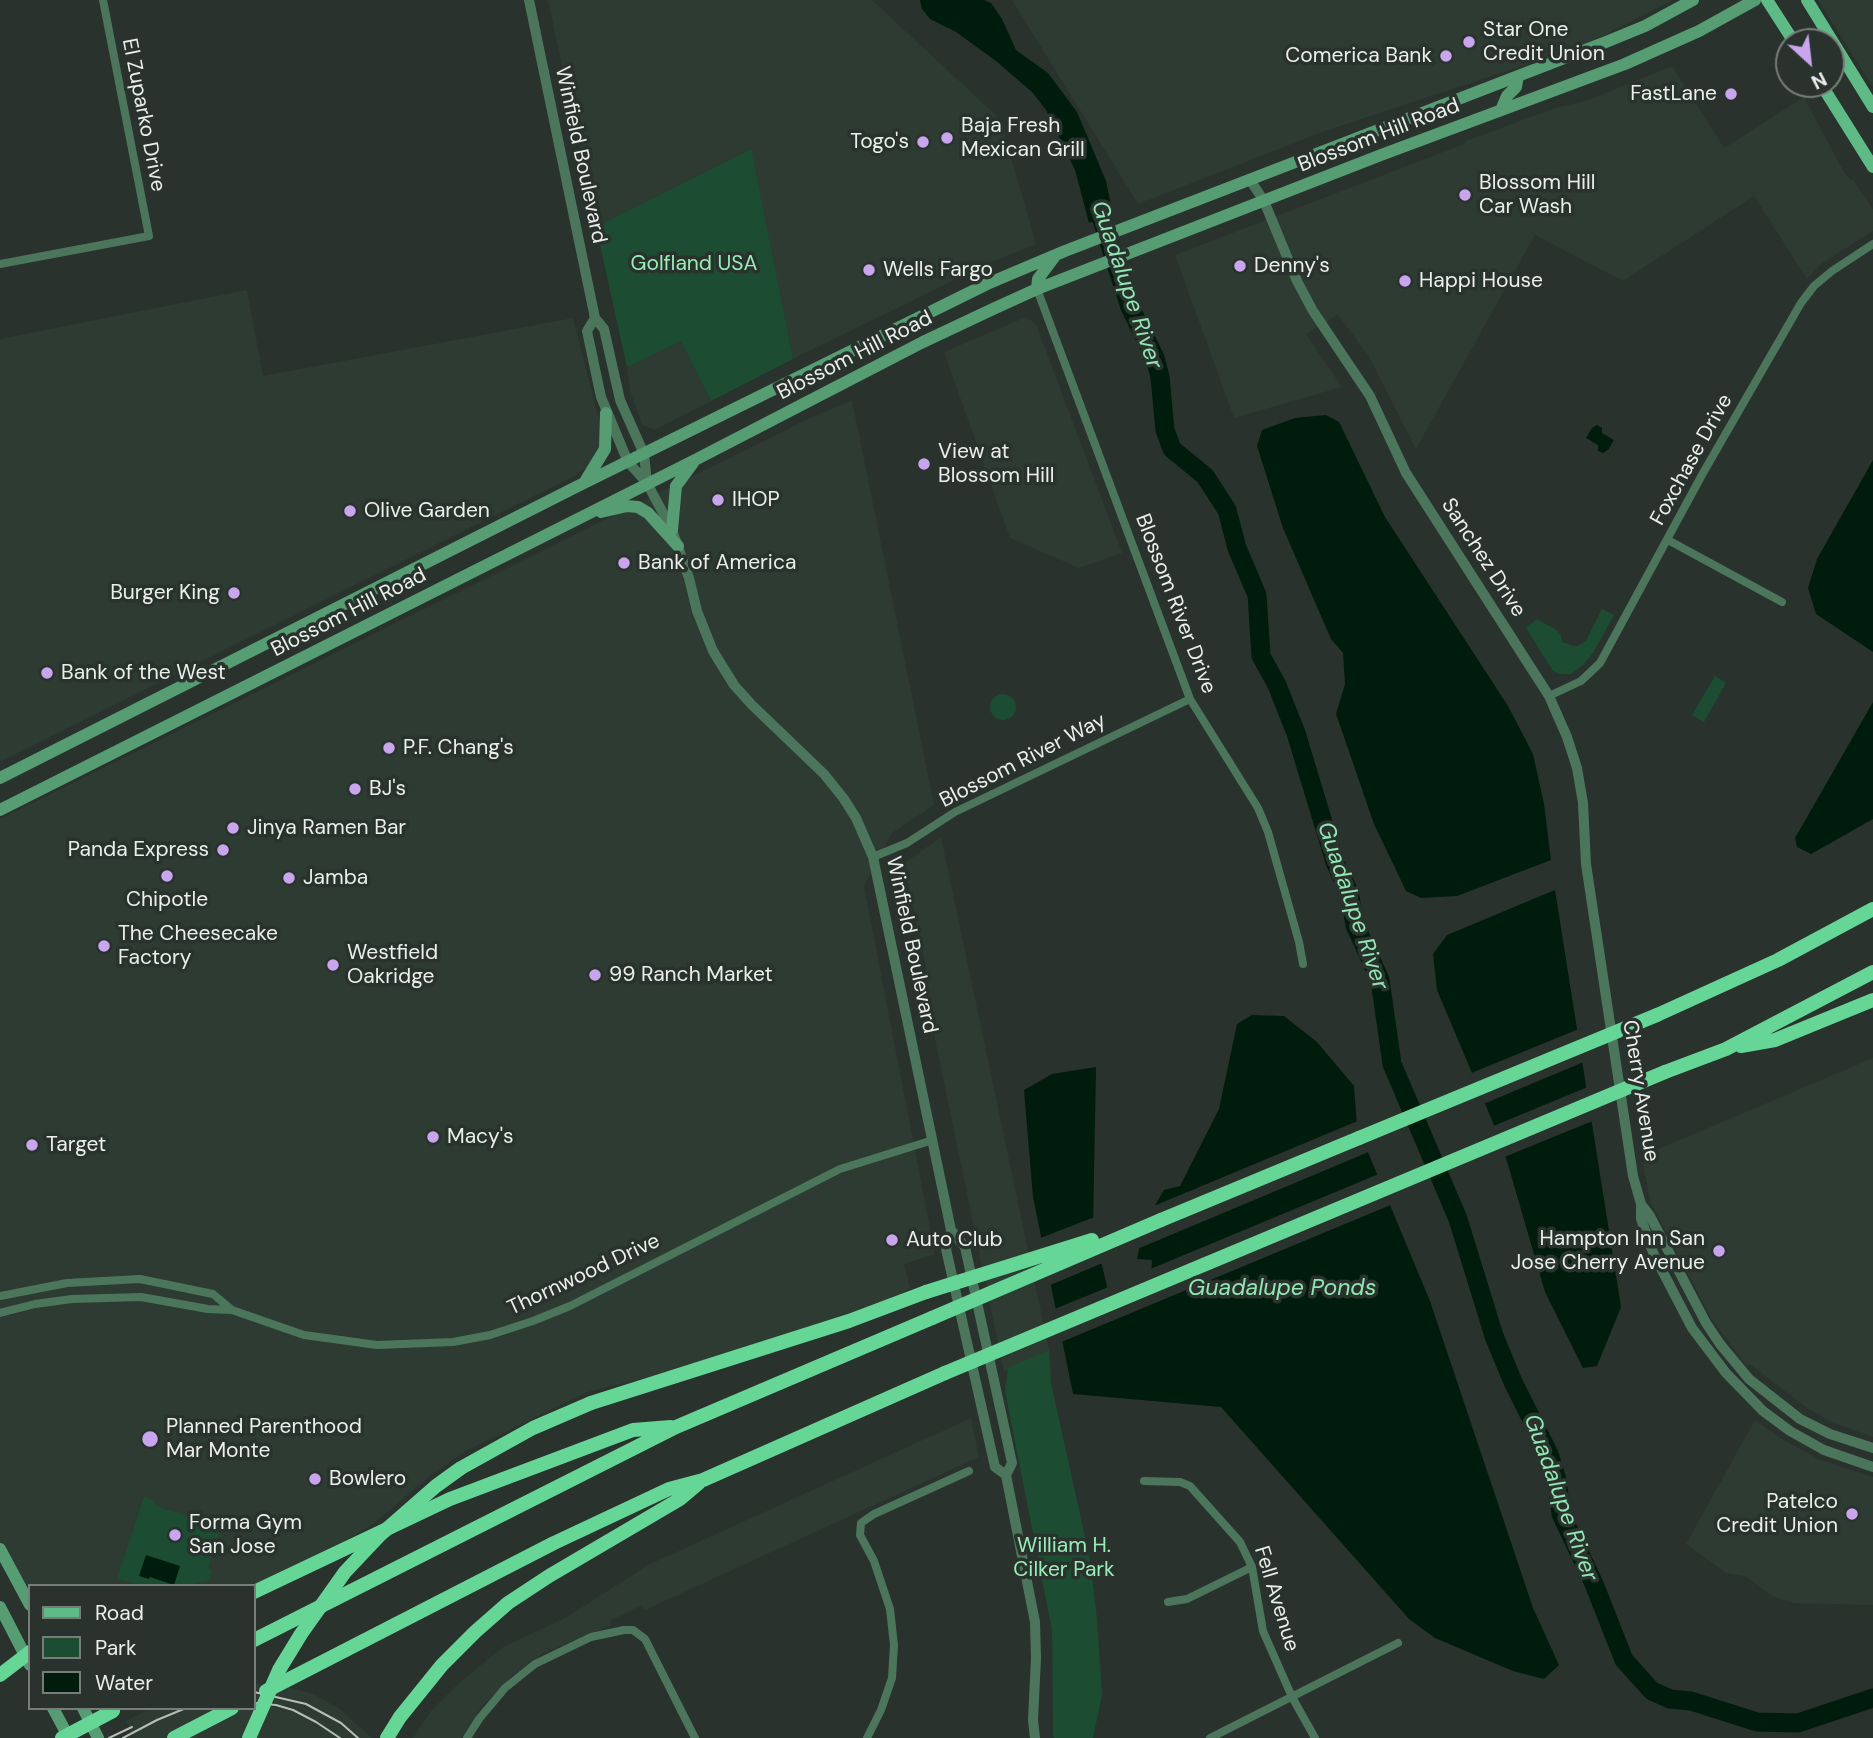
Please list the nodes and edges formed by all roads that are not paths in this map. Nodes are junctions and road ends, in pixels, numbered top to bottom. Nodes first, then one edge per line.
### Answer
1 (103, 0) edge
2 (529, 0) edge
3 (1693, 0) edge
4 (1755, 0) edge
5 (1767, 0) edge
6 (1807, 0) edge
7 (1821, 0) edge
8 (1817, 17) junction
9 (1785, 28) edge
10 (1518, 76) junction
11 (1830, 98) edge
12 (1873, 107) edge
13 (1501, 110) junction
14 (1873, 167) edge
15 (1250, 180) junction
16 (1264, 201) junction
17 (1873, 244) edge
18 (1061, 253) junction
19 (0, 262) edge
20 (1037, 289) junction
21 (932, 311) junction
22 (595, 318) junction
23 (923, 342) junction
24 (607, 412) junction
25 (644, 454) junction
26 (695, 460) junction
27 (628, 461) junction
28 (584, 483) junction
29 (647, 483) junction
30 (583, 516) junction
31 (672, 530) junction
32 (1668, 540) junction
33 (678, 546) junction
34 (1782, 602) dead end
35 (1549, 696) junction
36 (1190, 699) junction
37 (0, 778) edge
38 (0, 810) edge
39 (873, 857) junction
40 (1873, 909) edge
41 (1303, 964) dead end
42 (1873, 972) edge
43 (1604, 984) joint
44 (1873, 1000) edge
45 (1726, 1049) junction
46 (933, 1140) junction
47 (1641, 1204) junction
48 (1161, 1220) junction
49 (951, 1230) junction
50 (0, 1296) edge
51 (232, 1310) junction
52 (0, 1313) edge
53 (676, 1427) junction
54 (1873, 1448) edge
55 (1873, 1467) edge
56 (969, 1471) dead end
57 (1006, 1475) junction
58 (703, 1480) junction
59 (1144, 1481) dead end
60 (0, 1549) edge
61 (1252, 1567) junction
62 (256, 1591) edge
63 (28, 1601) edge
64 (1168, 1602) dead end
65 (0, 1607) edge
66 (256, 1639) edge
67 (1398, 1643) dead end
68 (28, 1658) edge
69 (0, 1675) edge
70 (256, 1696) edge
71 (1292, 1697) junction
72 (54, 1710) edge
73 (84, 1710) edge
74 (117, 1710) edge
75 (228, 1710) edge
76 (230, 1710) edge
77 (62, 1738) edge
78 (69, 1738) edge
79 (98, 1738) edge
80 (174, 1738) edge
81 (197, 1738) edge
82 (249, 1738) edge
83 (387, 1738) edge
84 (467, 1738) edge
85 (695, 1738) edge
86 (867, 1738) edge
87 (1035, 1738) edge
88 (1210, 1738) edge
89 (1315, 1738) edge

1 - 19 street, El Zuparko Drive
2 - 22 street, Winfield Boulevard
3 - 10 main road, Blossom Hill Road
4 - 13 main road, Blossom Hill Road
5 - 9 main road
6 - 8 main road
7 - 8 main road
8 - 12 main road
10 - 13 main road
10 - 15 main road, Blossom Hill Road
11 - 14 main road
13 - 16 main road, Blossom Hill Road
15 - 16 street, Sanchez Drive
15 - 18 main road, Blossom Hill Road
16 - 20 main road, Blossom Hill Road
16 - 35 street, Sanchez Drive
17 - 32 street, Foxchase Drive
18 - 20 main road
18 - 21 main road, Blossom Hill Road
20 - 23 main road, Blossom Hill Road
20 - 36 street, Blossom River Drive
21 - 23 main road
21 - 25 main road, Blossom Hill Road
22 - 24 street, Winfield Boulevard
22 - 25 street, Winfield Boulevard
23 - 26 main road, Blossom Hill Road
24 - 27 street, Winfield Boulevard
24 - 28 main road
25 - 27 main road, Blossom Hill Road
25 - 29 street, Winfield Boulevard
26 - 29 main road, Blossom Hill Road
26 - 31 main road
27 - 28 main road, Blossom Hill Road
27 - 29 street, Winfield Boulevard
28 - 37 main road, Blossom Hill Road
29 - 30 main road, Blossom Hill Road
29 - 31 street, Winfield Boulevard
30 - 33 main road
30 - 38 main road, Blossom Hill Road
31 - 33 street, Winfield Boulevard
32 - 34 street
32 - 35 street, Foxchase Drive
33 - 39 street, Winfield Boulevard
35 - 43 street, Sanchez Drive
36 - 39 street, Blossom River Way
36 - 41 street, Blossom River Drive
39 - 46 street, Winfield Boulevard
40 - 48 highway, bridge
42 - 45 highway
43 - 47 street, Cherry Avenue
44 - 45 highway
45 - 58 highway, bridge
46 - 49 street, Winfield Boulevard
46 - 51 street, Thornwood Drive
47 - 54 street, Cherry Avenue
47 - 55 street, Cherry Avenue
48 - 53 highway, bridge
48 - 82 highway, bridge
49 - 57 street, Winfield Boulevard
49 - 57 street, Winfield Boulevard
50 - 51 street, Thornwood Drive
51 - 52 street, Thornwood Drive
53 - 62 highway
53 - 66 highway
56 - 86 street
57 - 87 street, Winfield Boulevard
58 - 70 highway
58 - 83 highway
59 - 61 street, Fell Avenue
60 - 63 main road
61 - 64 street
61 - 71 street, Fell Avenue
65 - 68 main road
67 - 71 street
68 - 69 highway
71 - 88 street
71 - 89 street, Fell Avenue
72 - 78 main road
73 - 79 main road
74 - 77 highway, bridge
75 - 80 highway
76 - 81 highway
84 - 85 street

